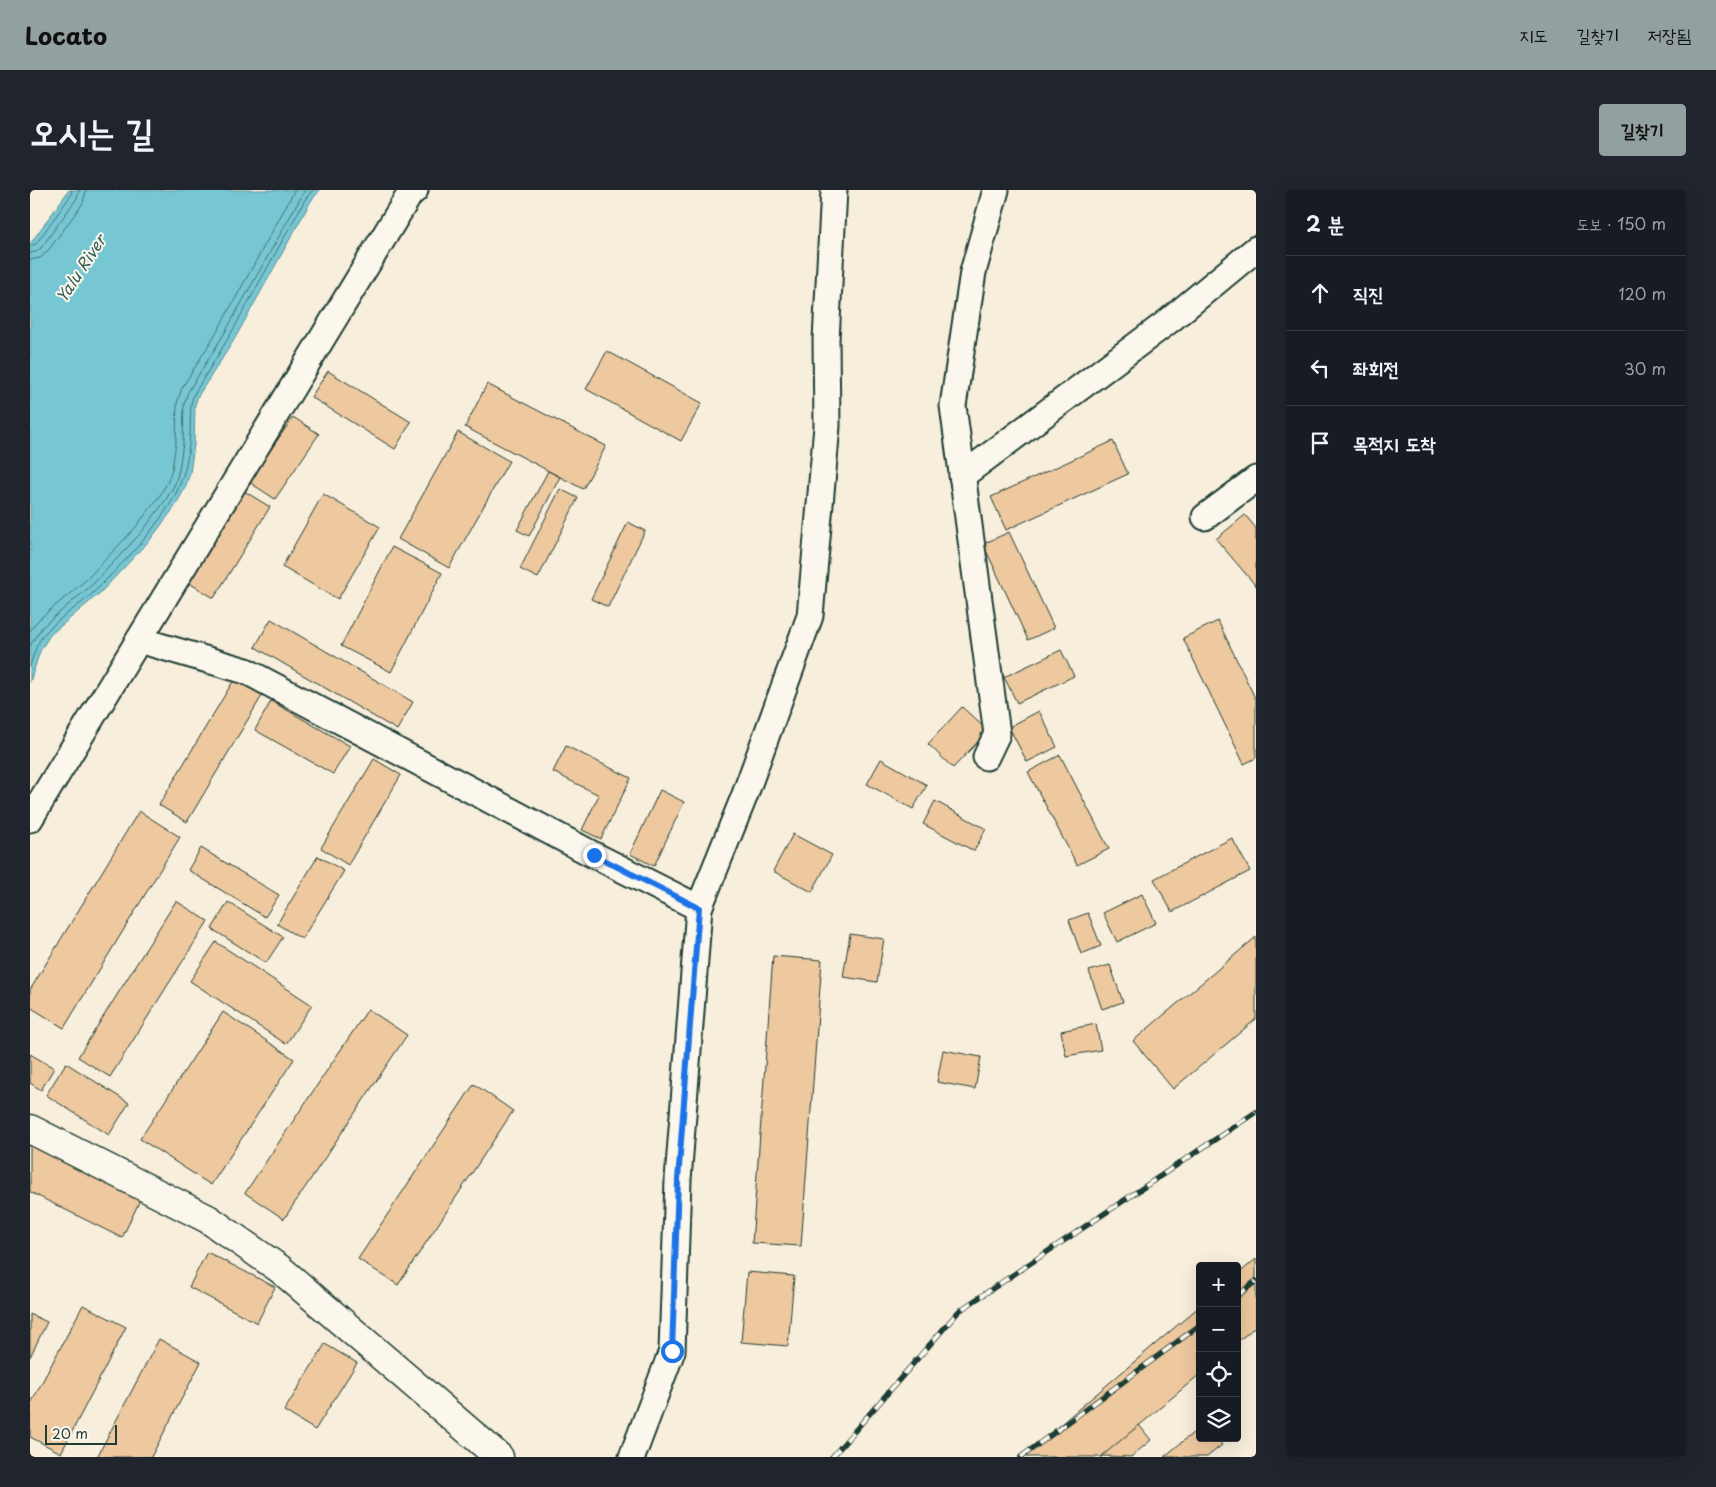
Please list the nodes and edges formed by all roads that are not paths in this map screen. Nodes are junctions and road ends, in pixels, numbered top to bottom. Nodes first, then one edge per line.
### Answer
1 (415, 190) edge
2 (834, 190) edge
3 (996, 190) edge
4 (1256, 249) edge
5 (962, 476) junction
6 (1256, 479) edge
7 (1205, 517) dead end
8 (139, 640) junction
9 (986, 757) dead end
10 (30, 819) edge
11 (699, 908) junction
12 (30, 1129) edge
13 (499, 1457) edge
14 (632, 1457) edge

1 - 8 street
2 - 11 street
3 - 5 street
4 - 5 street
5 - 9 street
6 - 7 street
8 - 10 street
8 - 11 street
11 - 14 street
12 - 13 street

